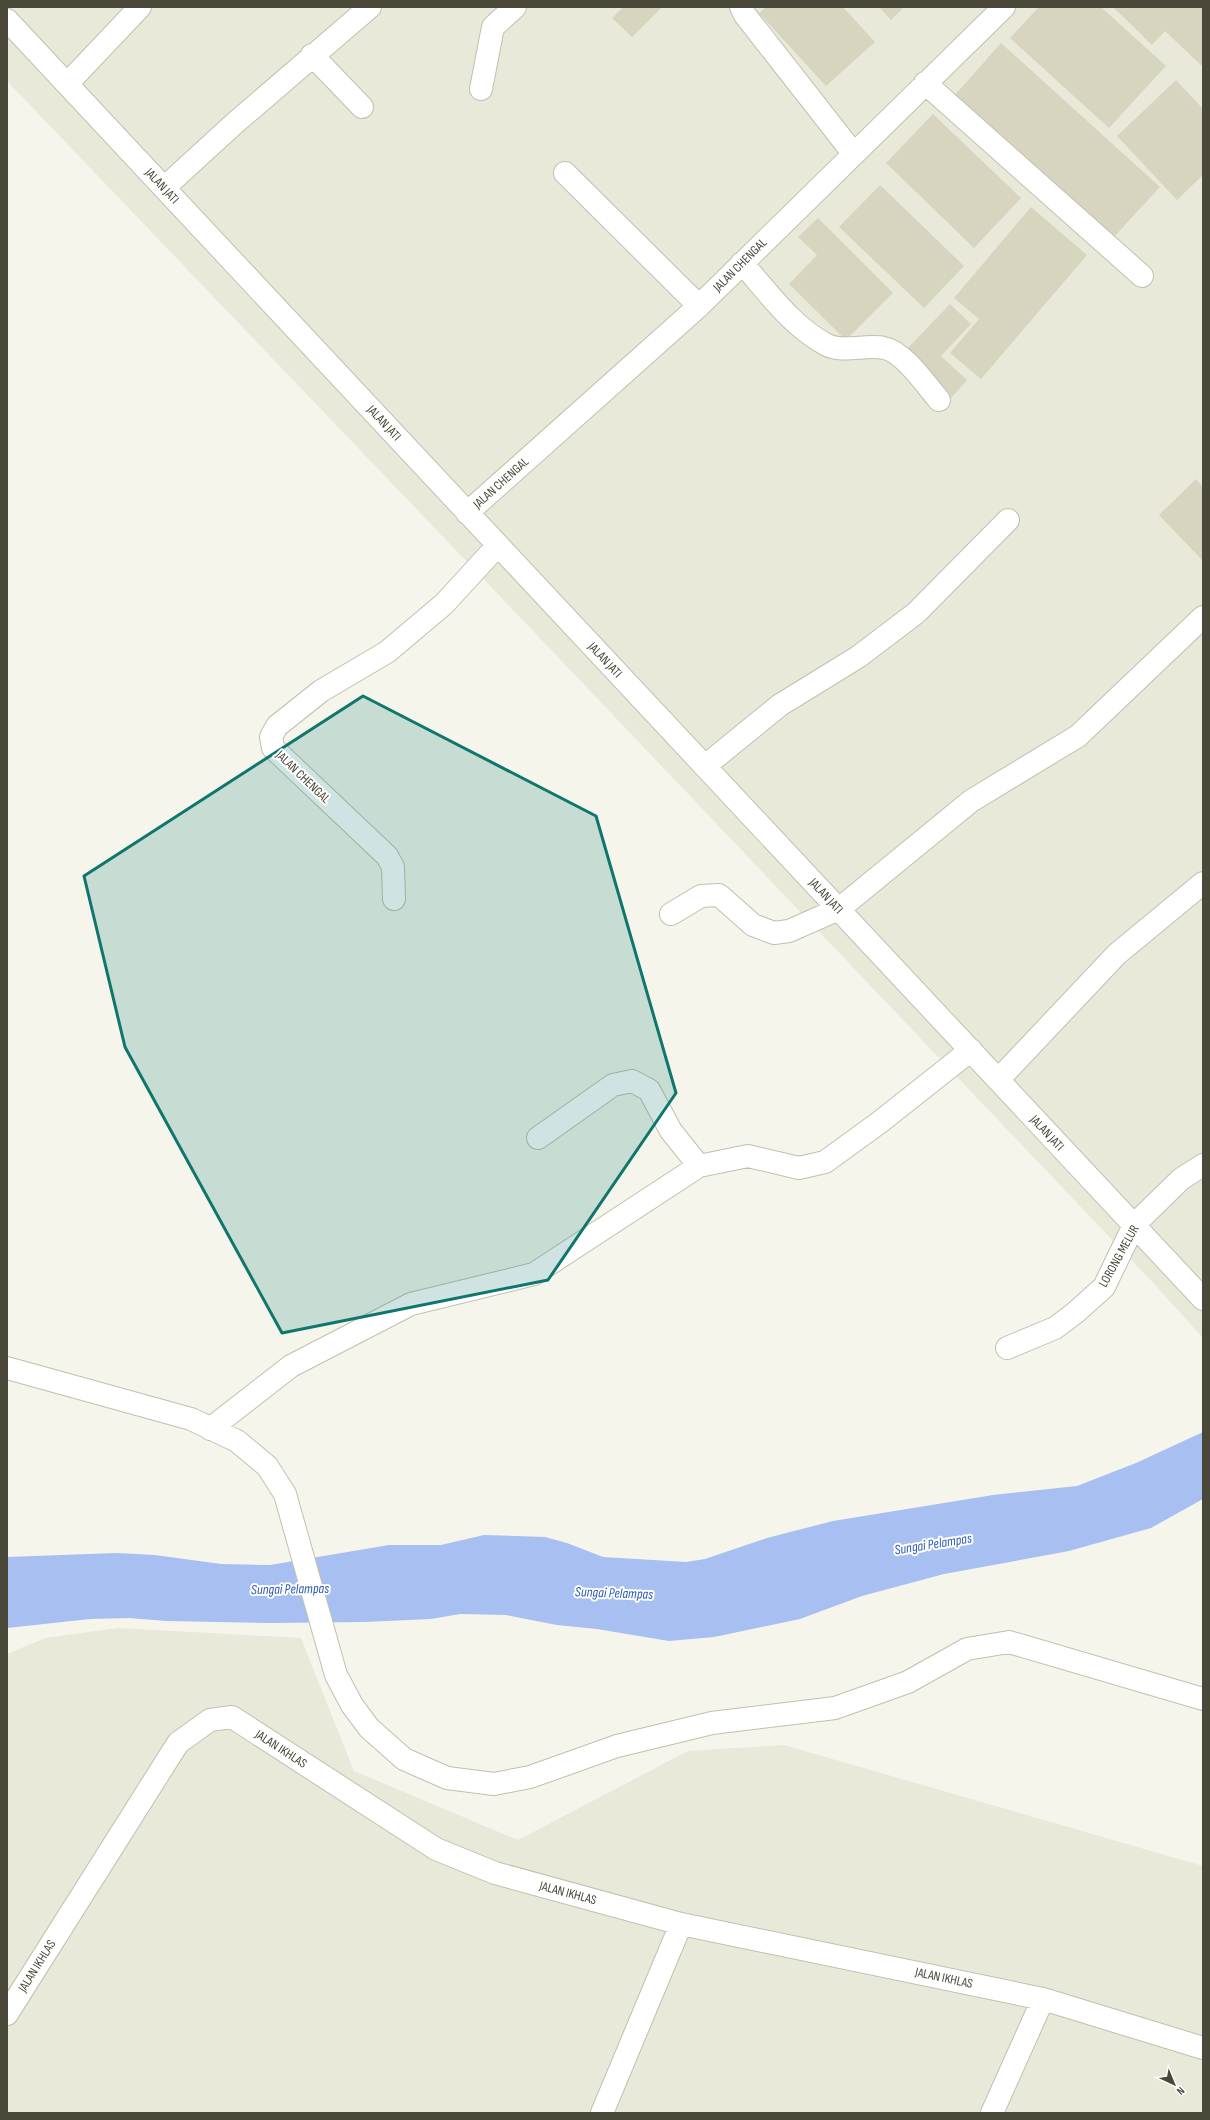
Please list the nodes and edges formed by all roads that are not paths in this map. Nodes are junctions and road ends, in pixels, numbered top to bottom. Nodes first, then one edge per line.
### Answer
1 (140, 7) edge
2 (370, 7) edge
3 (515, 7) edge
4 (741, 7) edge
5 (1004, 7) edge
6 (7, 20) edge
7 (312, 55) junction
8 (925, 83) junction
9 (67, 84) junction
10 (481, 89) dead end
11 (362, 107) dead end
12 (853, 153) junction
13 (565, 173) dead end
14 (164, 188) junction
15 (742, 263) junction
16 (1142, 276) dead end
17 (699, 306) junction
18 (939, 400) dead end
19 (467, 512) junction
20 (1008, 520) dead end
21 (498, 545) junction
22 (1203, 617) edge
23 (705, 766) junction
24 (1203, 883) edge
25 (394, 899) dead end
26 (838, 909) junction
27 (671, 914) dead end
28 (970, 1050) junction
29 (998, 1080) junction
30 (538, 1138) dead end
31 (1203, 1164) edge
32 (699, 1166) junction
33 (1134, 1225) junction
34 (1203, 1299) edge
35 (1007, 1348) dead end
36 (7, 1368) edge
37 (210, 1429) junction
38 (1203, 1699) edge
39 (681, 1924) junction
40 (1043, 1999) junction
41 (7, 2014) edge
42 (1203, 2048) edge
43 (602, 2113) edge
44 (992, 2113) edge

1 - 9 street
2 - 7 street
3 - 10 street
4 - 12 street
5 - 8 street, JALAN CHENGAL
6 - 9 street, JALAN JATI
7 - 11 street
7 - 14 street
8 - 12 street, JALAN CHENGAL
8 - 16 street
9 - 14 street, JALAN JATI
12 - 15 street, JALAN CHENGAL
13 - 17 street
14 - 19 street, JALAN JATI
15 - 17 street, JALAN CHENGAL
15 - 18 street
17 - 19 street, JALAN CHENGAL
19 - 21 street, JALAN JATI
20 - 23 street
21 - 23 street, JALAN JATI
21 - 25 street, JALAN CHENGAL
22 - 26 street
23 - 26 street, JALAN JATI
24 - 29 street
26 - 27 street
26 - 28 street, JALAN JATI
28 - 29 street, JALAN JATI
28 - 32 street
29 - 33 street, JALAN JATI
30 - 32 street
31 - 33 street, LORONG MELUR
32 - 37 street
33 - 34 street, JALAN JATI
33 - 35 street, LORONG MELUR
36 - 37 street
37 - 38 street
39 - 40 street, JALAN IKHLAS
39 - 41 street, JALAN IKHLAS
39 - 43 street
40 - 42 street, JALAN IKHLAS
40 - 44 street

